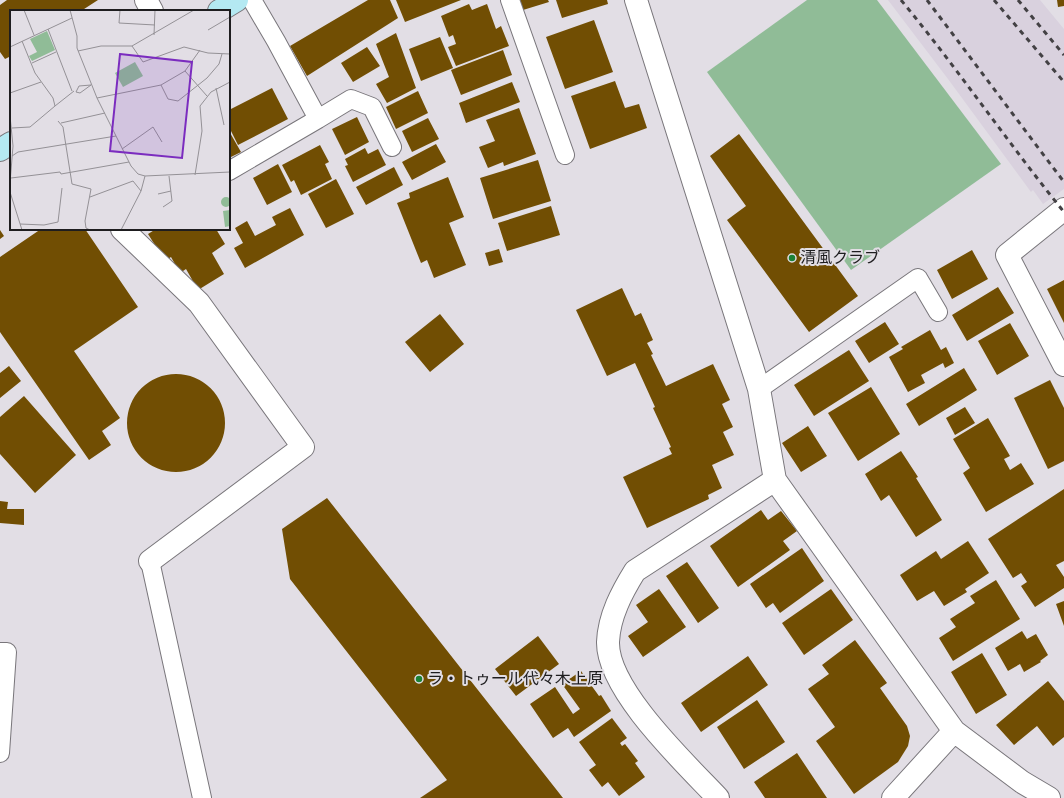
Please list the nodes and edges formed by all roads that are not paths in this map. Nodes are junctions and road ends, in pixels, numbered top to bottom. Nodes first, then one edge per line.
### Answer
1 (146, 0) edge
2 (236, 0) edge
3 (252, 0) edge
4 (510, 0) edge
5 (636, 0) edge
6 (151, 10) edge
7 (221, 10) edge
8 (318, 119) junction
9 (10, 144) edge
10 (392, 147) dead end
11 (0, 150) edge
12 (565, 155) dead end
13 (230, 170) edge
14 (1064, 209) edge
15 (125, 230) edge
16 (938, 312) dead end
17 (1064, 365) edge
18 (759, 389) junction
19 (775, 480) junction
20 (150, 561) joint
21 (0, 652) edge
22 (954, 731) junction
23 (0, 753) edge
24 (202, 798) edge
25 (718, 798) edge
26 (893, 798) edge
27 (1050, 798) edge

1 - 6 street
2 - 7 main road
3 - 8 lane
4 - 12 lane
5 - 18 street
8 - 10 lane
8 - 13 lane
9 - 11 main road
14 - 17 street
15 - 20 street
16 - 18 lane
18 - 19 street
19 - 22 street
19 - 25 street
20 - 24 lane
21 - 23 lane
22 - 26 street
22 - 27 street

